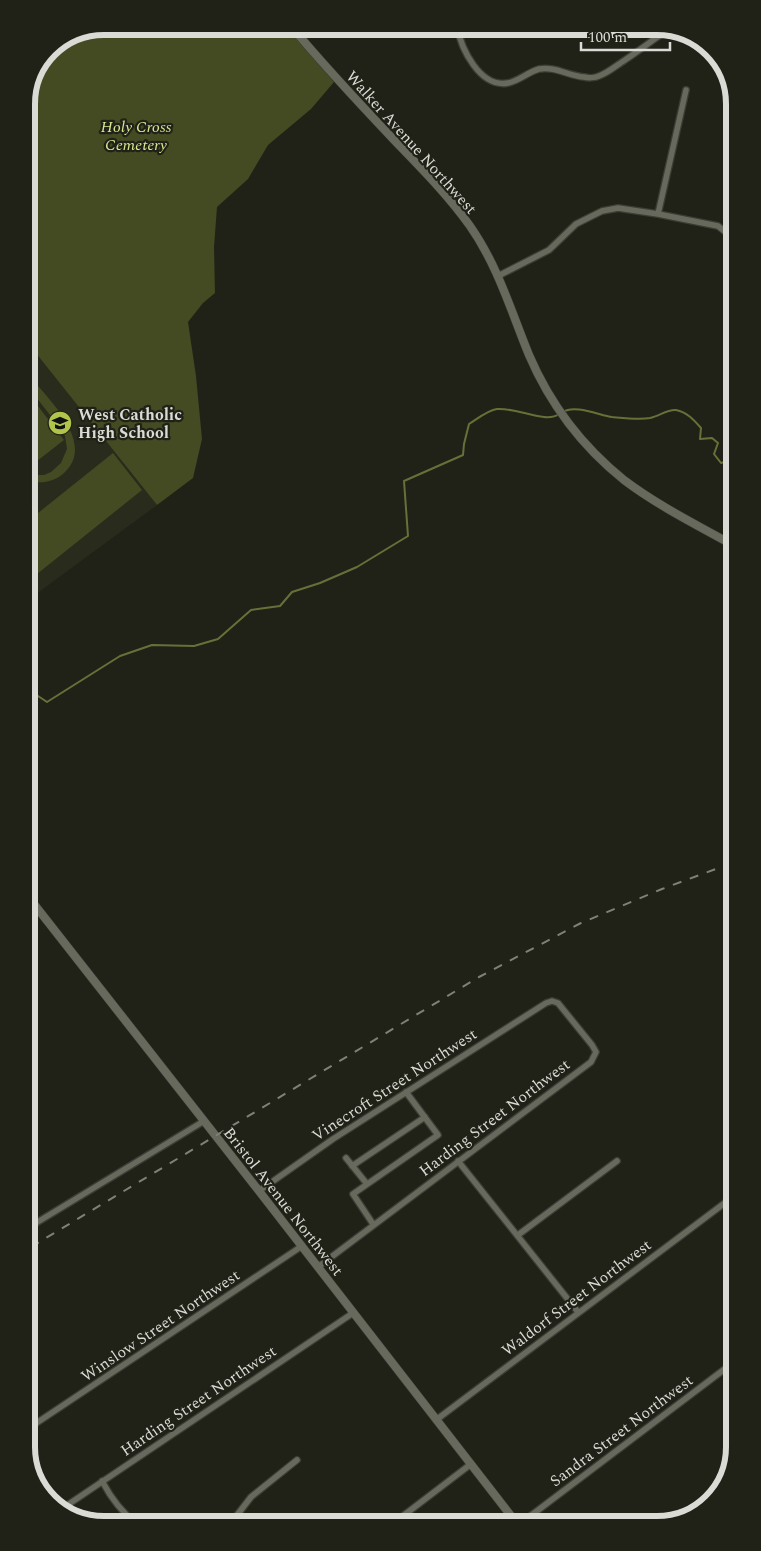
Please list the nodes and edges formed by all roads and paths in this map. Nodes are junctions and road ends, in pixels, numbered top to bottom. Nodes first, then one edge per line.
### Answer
1 (299, 35) edge
2 (459, 35) edge
3 (651, 35) edge
4 (660, 35) edge
5 (654, 39) junction
6 (686, 90) dead end
7 (658, 214) junction
8 (726, 232) edge
9 (498, 276) junction
10 (726, 541) edge
11 (35, 905) edge
12 (591, 1062) joint
13 (406, 1092) junction
14 (425, 1117) junction
15 (204, 1122) junction
16 (346, 1158) dead end
17 (458, 1161) junction
18 (617, 1161) dead end
19 (352, 1166) junction
20 (367, 1184) junction
21 (259, 1191) junction
22 (726, 1202) edge
23 (35, 1224) edge
24 (373, 1224) junction
25 (518, 1235) junction
26 (302, 1246) junction
27 (318, 1266) junction
28 (578, 1312) junction
29 (352, 1313) junction
30 (726, 1368) edge
31 (436, 1420) junction
32 (35, 1424) edge
33 (297, 1460) dead end
34 (471, 1464) junction
35 (102, 1481) junction
36 (67, 1505) edge
37 (127, 1516) edge
38 (236, 1516) edge
39 (403, 1516) edge
40 (511, 1516) edge
41 (530, 1516) edge

1 - 9 street, Walker Avenue Northwest
2 - 5 street
3 - 5 street
4 - 5 street
6 - 7 street
7 - 8 street
7 - 9 street
9 - 10 street, Walker Avenue Northwest
11 - 15 street, Bristol Avenue Northwest
12 - 13 street, Vinecroft Street Northwest
12 - 17 street, Harding Street Northwest
13 - 14 street
13 - 21 street, Vinecroft Street Northwest
14 - 19 street
14 - 20 street
15 - 21 street, Bristol Avenue Northwest
15 - 23 street
16 - 19 street
17 - 24 street, Harding Street Northwest
17 - 25 street
18 - 25 street
19 - 20 street
20 - 24 street
21 - 26 street, Bristol Avenue Northwest
22 - 28 street, Waldorf Street Northwest
24 - 27 street, Harding Street Northwest
25 - 28 street
26 - 27 street, Bristol Avenue Northwest
26 - 32 street, Winslow Street Northwest
27 - 29 street, Bristol Avenue Northwest
28 - 31 street, Waldorf Street Northwest
29 - 31 street, Bristol Avenue Northwest
29 - 35 street, Harding Street Northwest
30 - 41 street, Sandra Street Northwest
31 - 34 street, Bristol Avenue Northwest
33 - 38 street
34 - 39 street
34 - 40 street, Bristol Avenue Northwest
35 - 36 street, Harding Street Northwest
35 - 37 street

